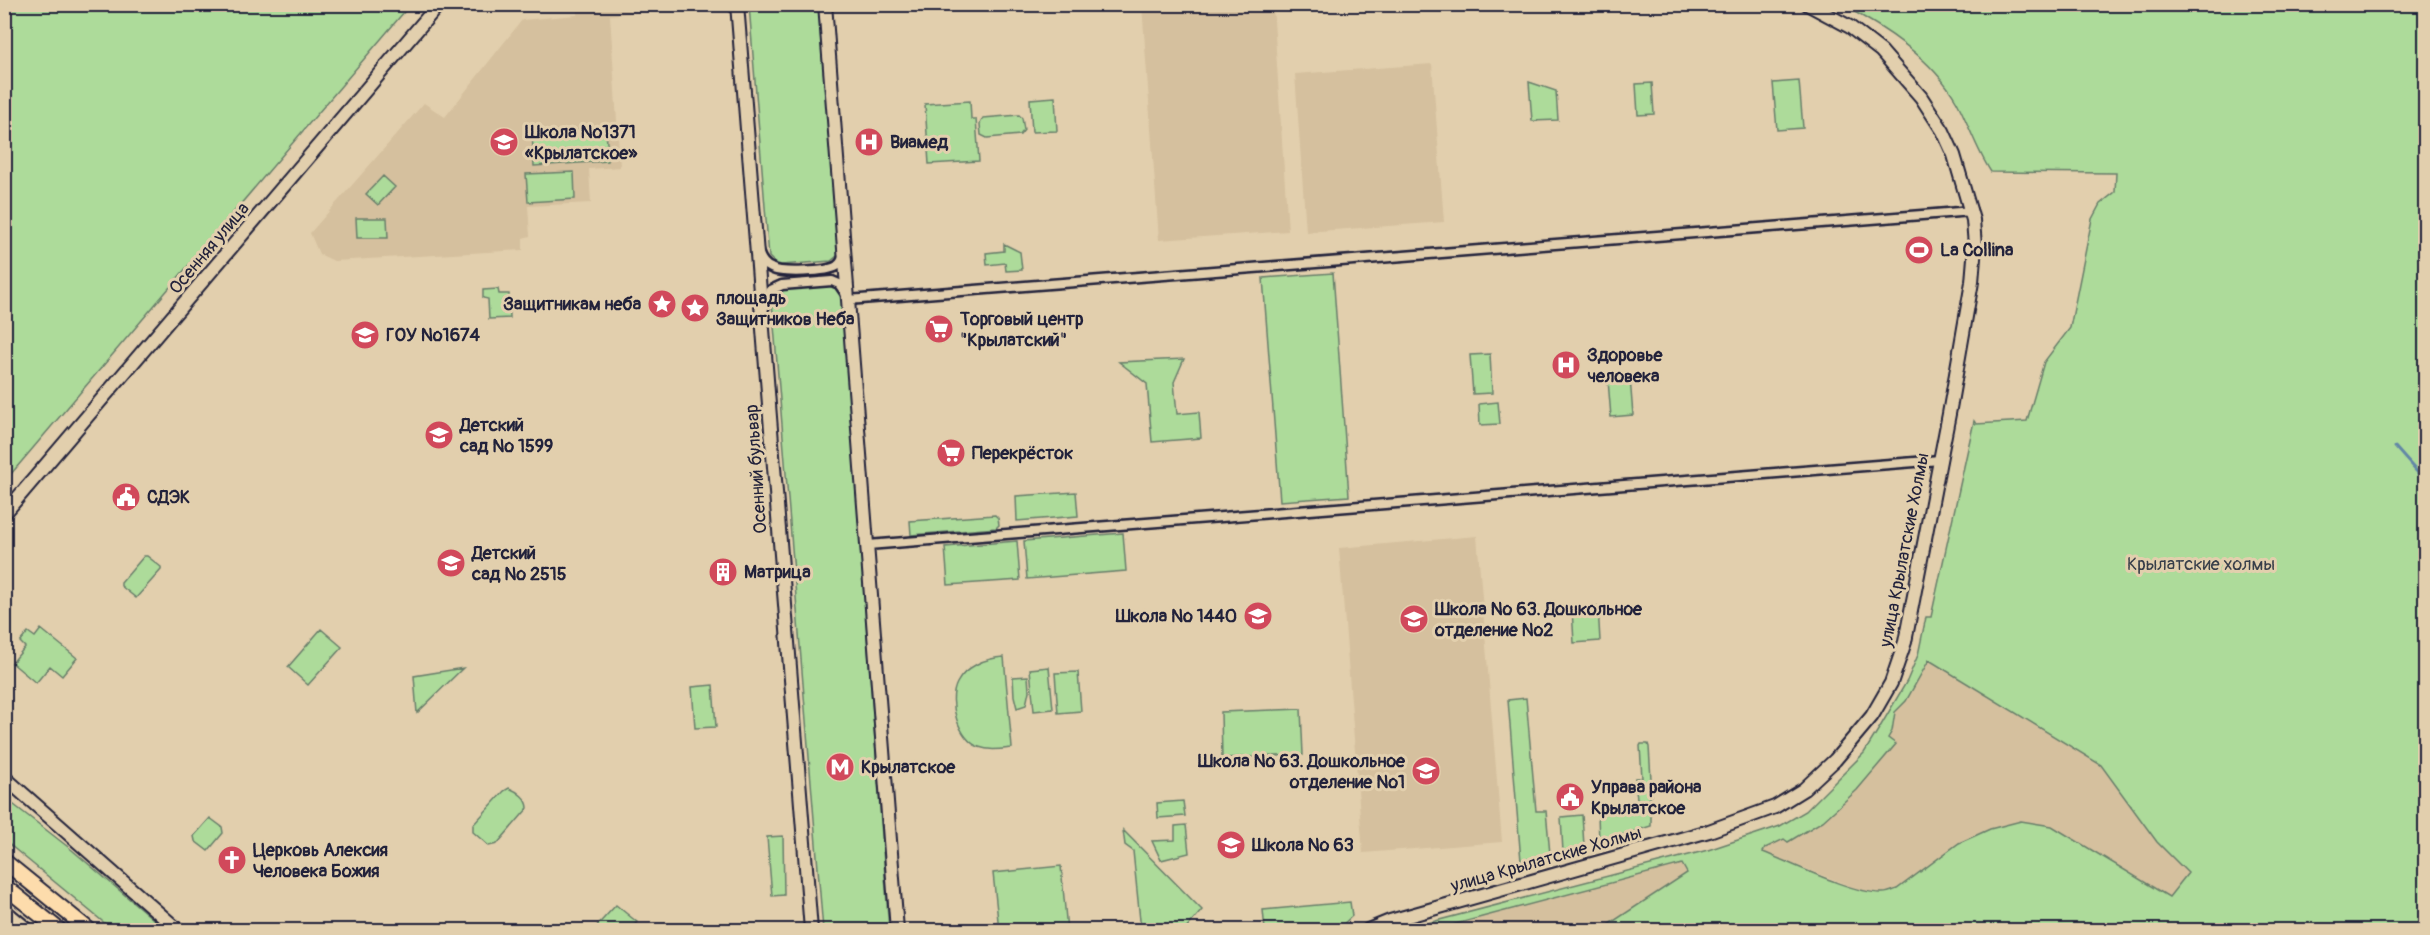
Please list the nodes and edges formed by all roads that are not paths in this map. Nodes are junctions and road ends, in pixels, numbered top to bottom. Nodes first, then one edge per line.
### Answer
1 (440, 4) edge
2 (737, 4) edge
3 (825, 4) edge
4 (1807, 4) edge
5 (1972, 211) junction
6 (756, 244) junction
7 (844, 248) junction
8 (848, 298) junction
9 (762, 314) junction
10 (1940, 460) junction
11 (4, 514) edge
12 (868, 545) junction
13 (4, 777) edge
14 (4, 788) edge
15 (71, 835) junction
16 (4, 861) edge
17 (4, 886) edge
18 (4, 910) edge
19 (28, 930) edge
20 (59, 930) edge
21 (89, 930) edge
22 (178, 930) edge
23 (811, 930) edge
24 (897, 930) edge
25 (1368, 930) edge

1 - 11 street, Осенняя улица
2 - 6 street, Осенний бульвар
3 - 7 street
4 - 5 street, улица Крылатские Холмы
5 - 8 street
5 - 10 street, улица Крылатские Холмы
6 - 7 street
6 - 9 street, Осенний бульвар
7 - 8 street
8 - 9 street
8 - 12 street
9 - 23 street, Осенний бульвар
10 - 12 street
10 - 25 street, улица Крылатские Холмы
12 - 24 street
13 - 15 street
14 - 15 street
15 - 22 street
16 - 21 main road
17 - 20 main road
18 - 19 street

